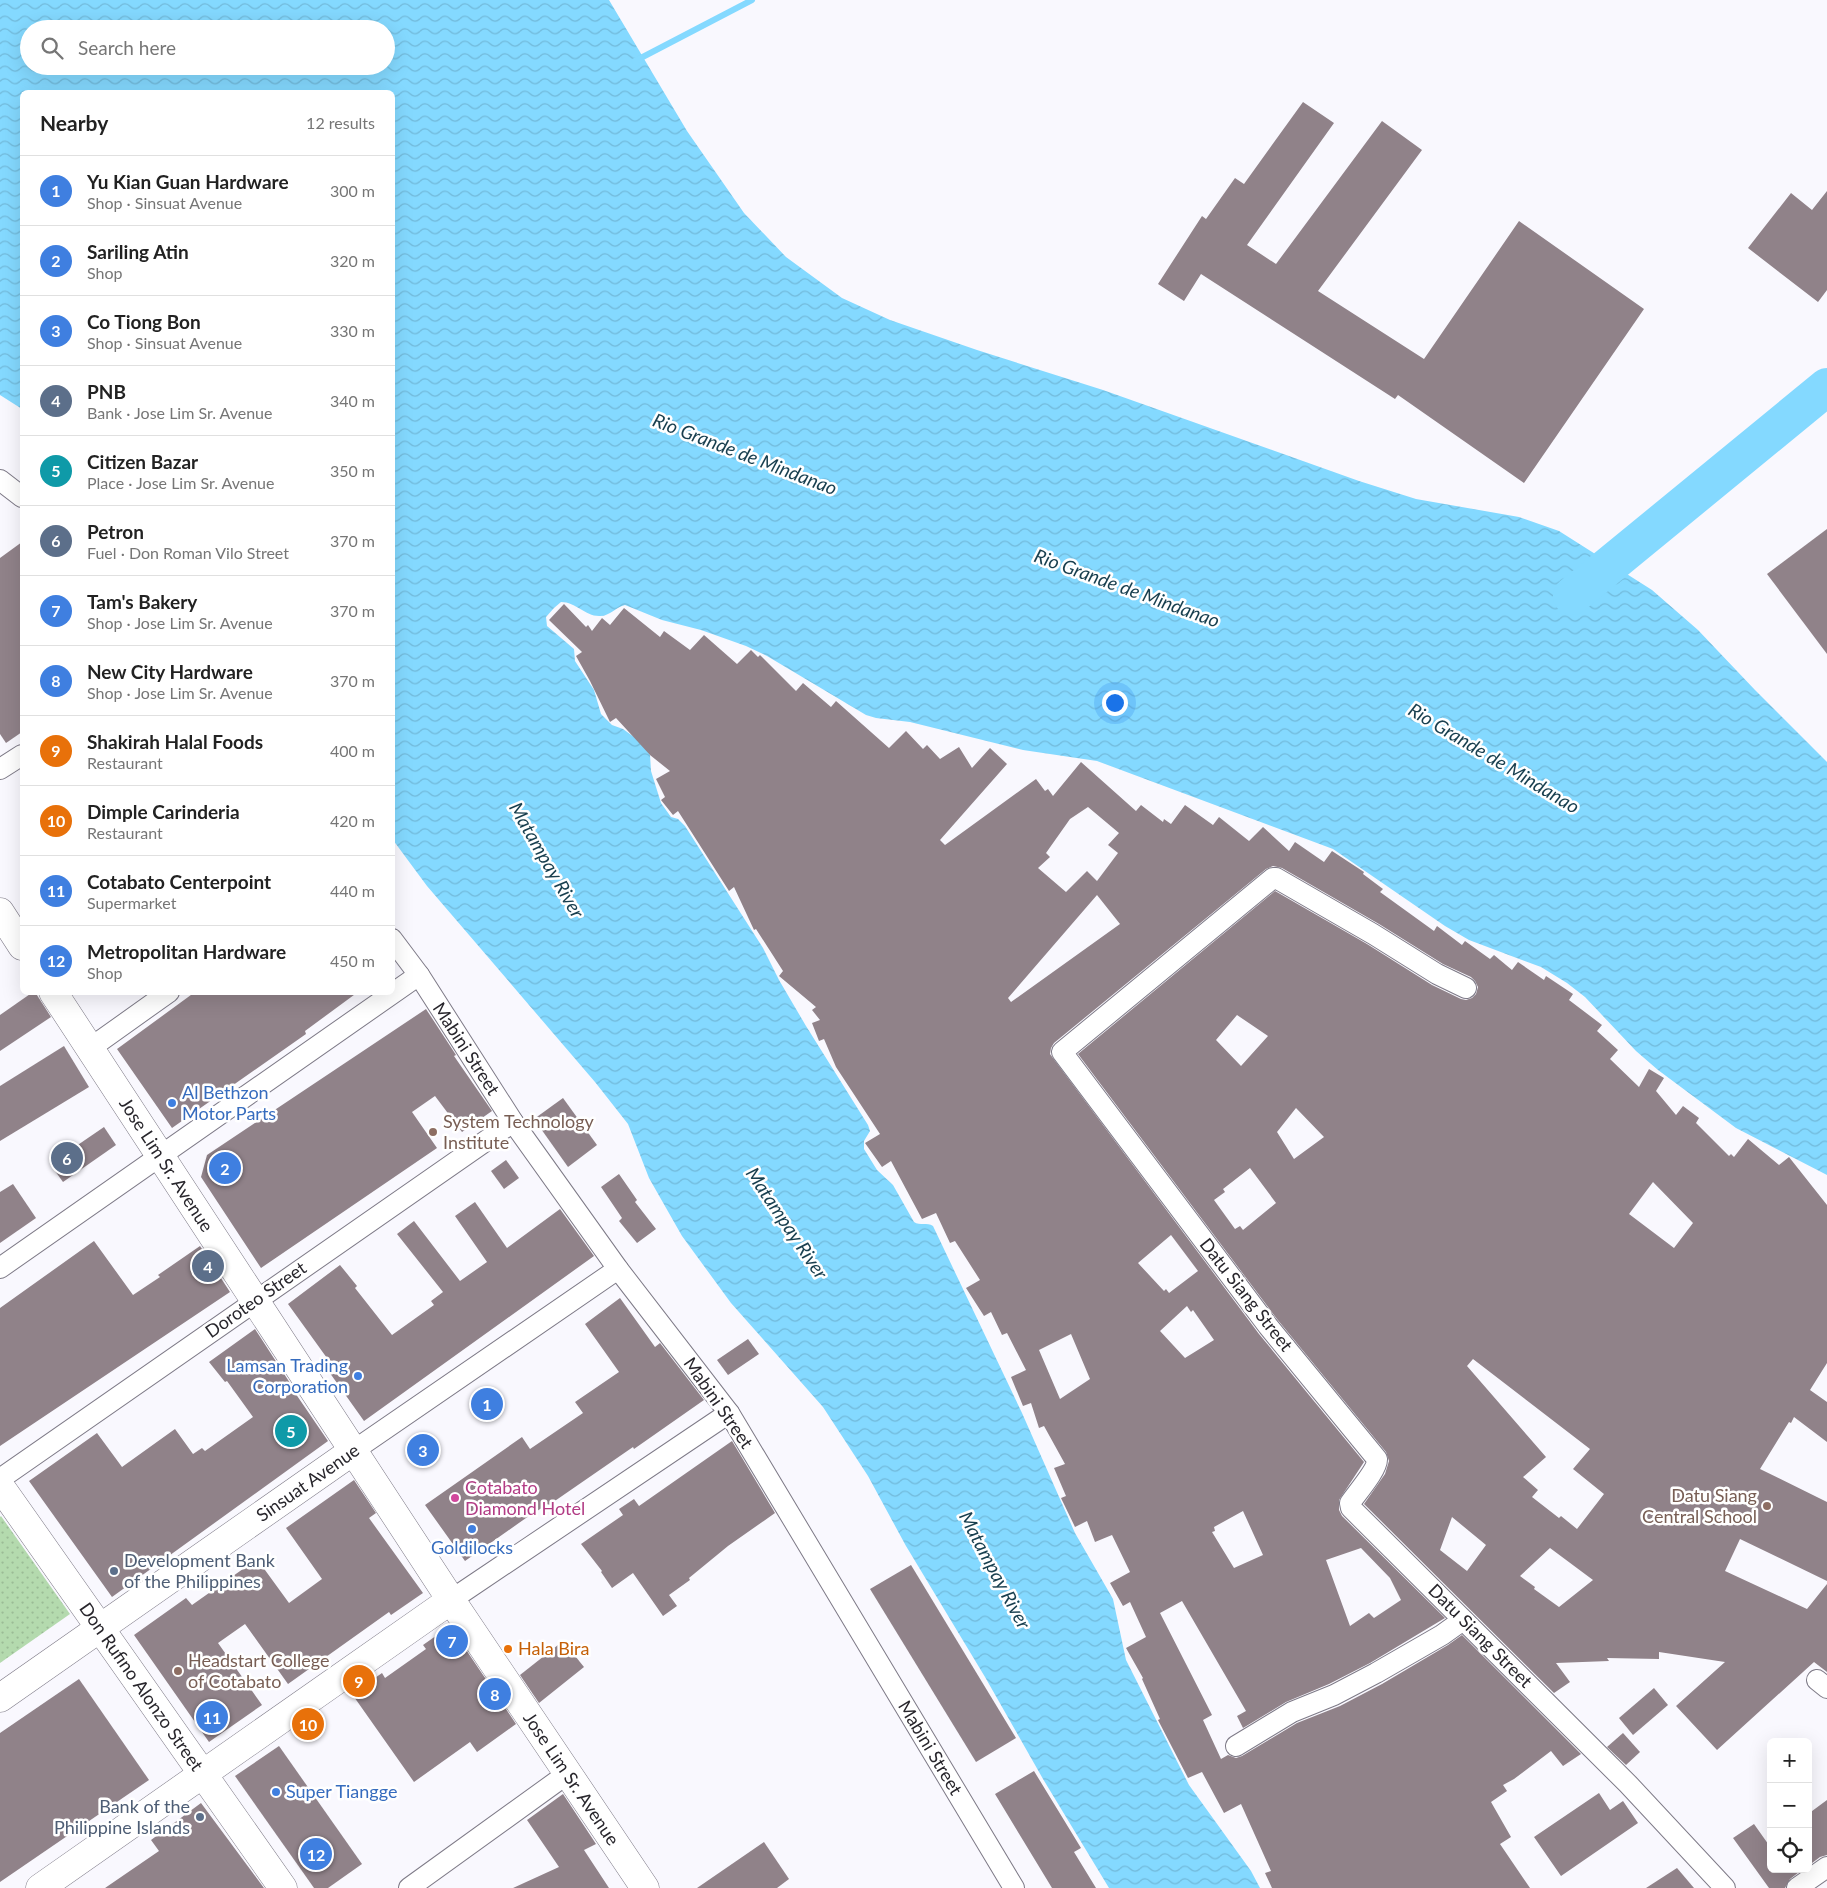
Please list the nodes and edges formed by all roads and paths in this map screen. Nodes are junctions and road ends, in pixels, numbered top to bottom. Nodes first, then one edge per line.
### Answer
1 (0, 480) edge
2 (20, 495) edge
3 (20, 756) edge
4 (0, 770) edge
5 (0, 912) edge
6 (20, 942) edge
7 (395, 943) edge
8 (419, 975) junction
9 (1466, 988) dead end
10 (395, 992) edge
11 (55, 995) edge
12 (165, 995) edge
13 (391, 995) edge
14 (89, 1049) junction
15 (513, 1122) junction
16 (160, 1157) junction
17 (0, 1268) edge
18 (618, 1269) junction
19 (255, 1301) junction
20 (729, 1413) junction
21 (353, 1451) junction
22 (0, 1479) edge
23 (0, 1486) edge
24 (452, 1600) junction
25 (1463, 1620) junction
26 (100, 1629) junction
27 (0, 1698) edge
28 (1236, 1746) dead end
29 (567, 1774) junction
30 (203, 1775) junction
31 (1827, 1867) edge
32 (40, 1888) edge
33 (283, 1888) edge
34 (409, 1888) edge
35 (645, 1888) edge
36 (1014, 1888) edge
37 (1725, 1888) edge
38 (1797, 1888) edge

1 - 2 street
3 - 4 street
5 - 6 street
7 - 8 street, Mabini Street
8 - 10 street
8 - 15 street, Mabini Street
9 - 25 street, Datu Siang Street
11 - 14 street, Jose Lim Sr. Avenue
12 - 14 street
13 - 16 street
14 - 16 street, Jose Lim Sr. Avenue
15 - 18 street, Mabini Street
15 - 19 street, Doroteo Street
16 - 17 street
16 - 19 street, Jose Lim Sr. Avenue
18 - 20 street, Mabini Street
18 - 21 street, Sinsuat Avenue
19 - 21 street, Jose Lim Sr. Avenue
19 - 22 street, Doroteo Street
20 - 24 street
20 - 36 street, Mabini Street
21 - 24 street, Jose Lim Sr. Avenue
21 - 26 street, Sinsuat Avenue
23 - 26 street, Don Rufino Alonzo Street
24 - 29 street, Jose Lim Sr. Avenue
24 - 30 street
25 - 28 street
25 - 37 street, Datu Siang Street
26 - 27 street, Sinsuat Avenue
26 - 30 street, Don Rufino Alonzo Street
29 - 34 street
29 - 35 street, Jose Lim Sr. Avenue
30 - 32 street
30 - 33 street, Don Rufino Alonzo Street
31 - 38 street

